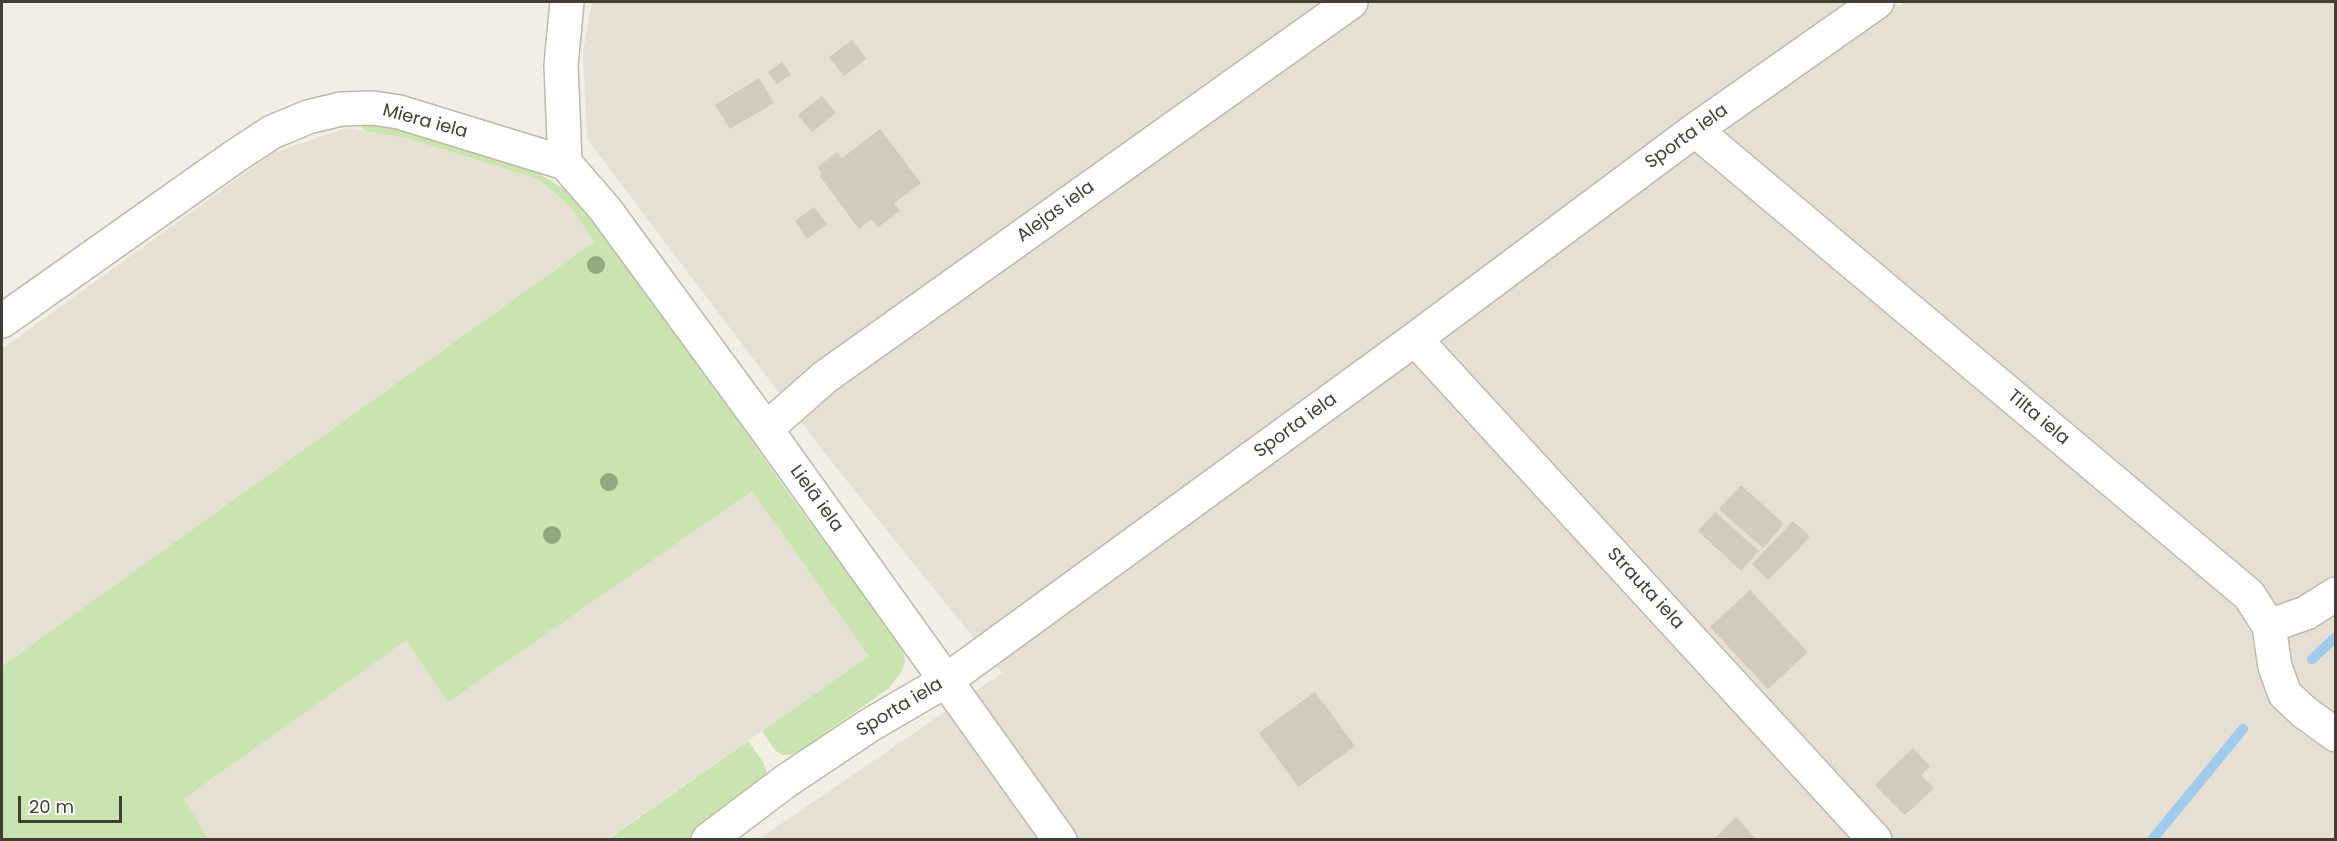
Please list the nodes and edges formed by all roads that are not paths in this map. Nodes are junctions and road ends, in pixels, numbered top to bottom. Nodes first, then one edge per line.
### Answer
1 (567, 2) edge
2 (1351, 2) edge
3 (1877, 2) edge
4 (1695, 130) junction
5 (565, 164) junction
6 (2, 321) edge
7 (1415, 339) junction
8 (766, 429) junction
9 (2336, 594) edge
10 (2269, 626) junction
11 (946, 680) junction
12 (2336, 735) edge
13 (708, 840) edge
14 (1060, 840) edge
15 (1875, 840) edge

1 - 5 street
2 - 8 street, Alejas iela
3 - 4 street, Sporta iela
4 - 7 street, Sporta iela
4 - 10 street, Tilta iela
5 - 6 street, Miera iela
5 - 8 street, Lielā iela
7 - 11 street, Sporta iela
7 - 15 street, Strauta iela
8 - 11 street, Lielā iela
9 - 10 street
10 - 12 street, Tilta iela
11 - 13 street, Sporta iela
11 - 14 street, Lielā iela

